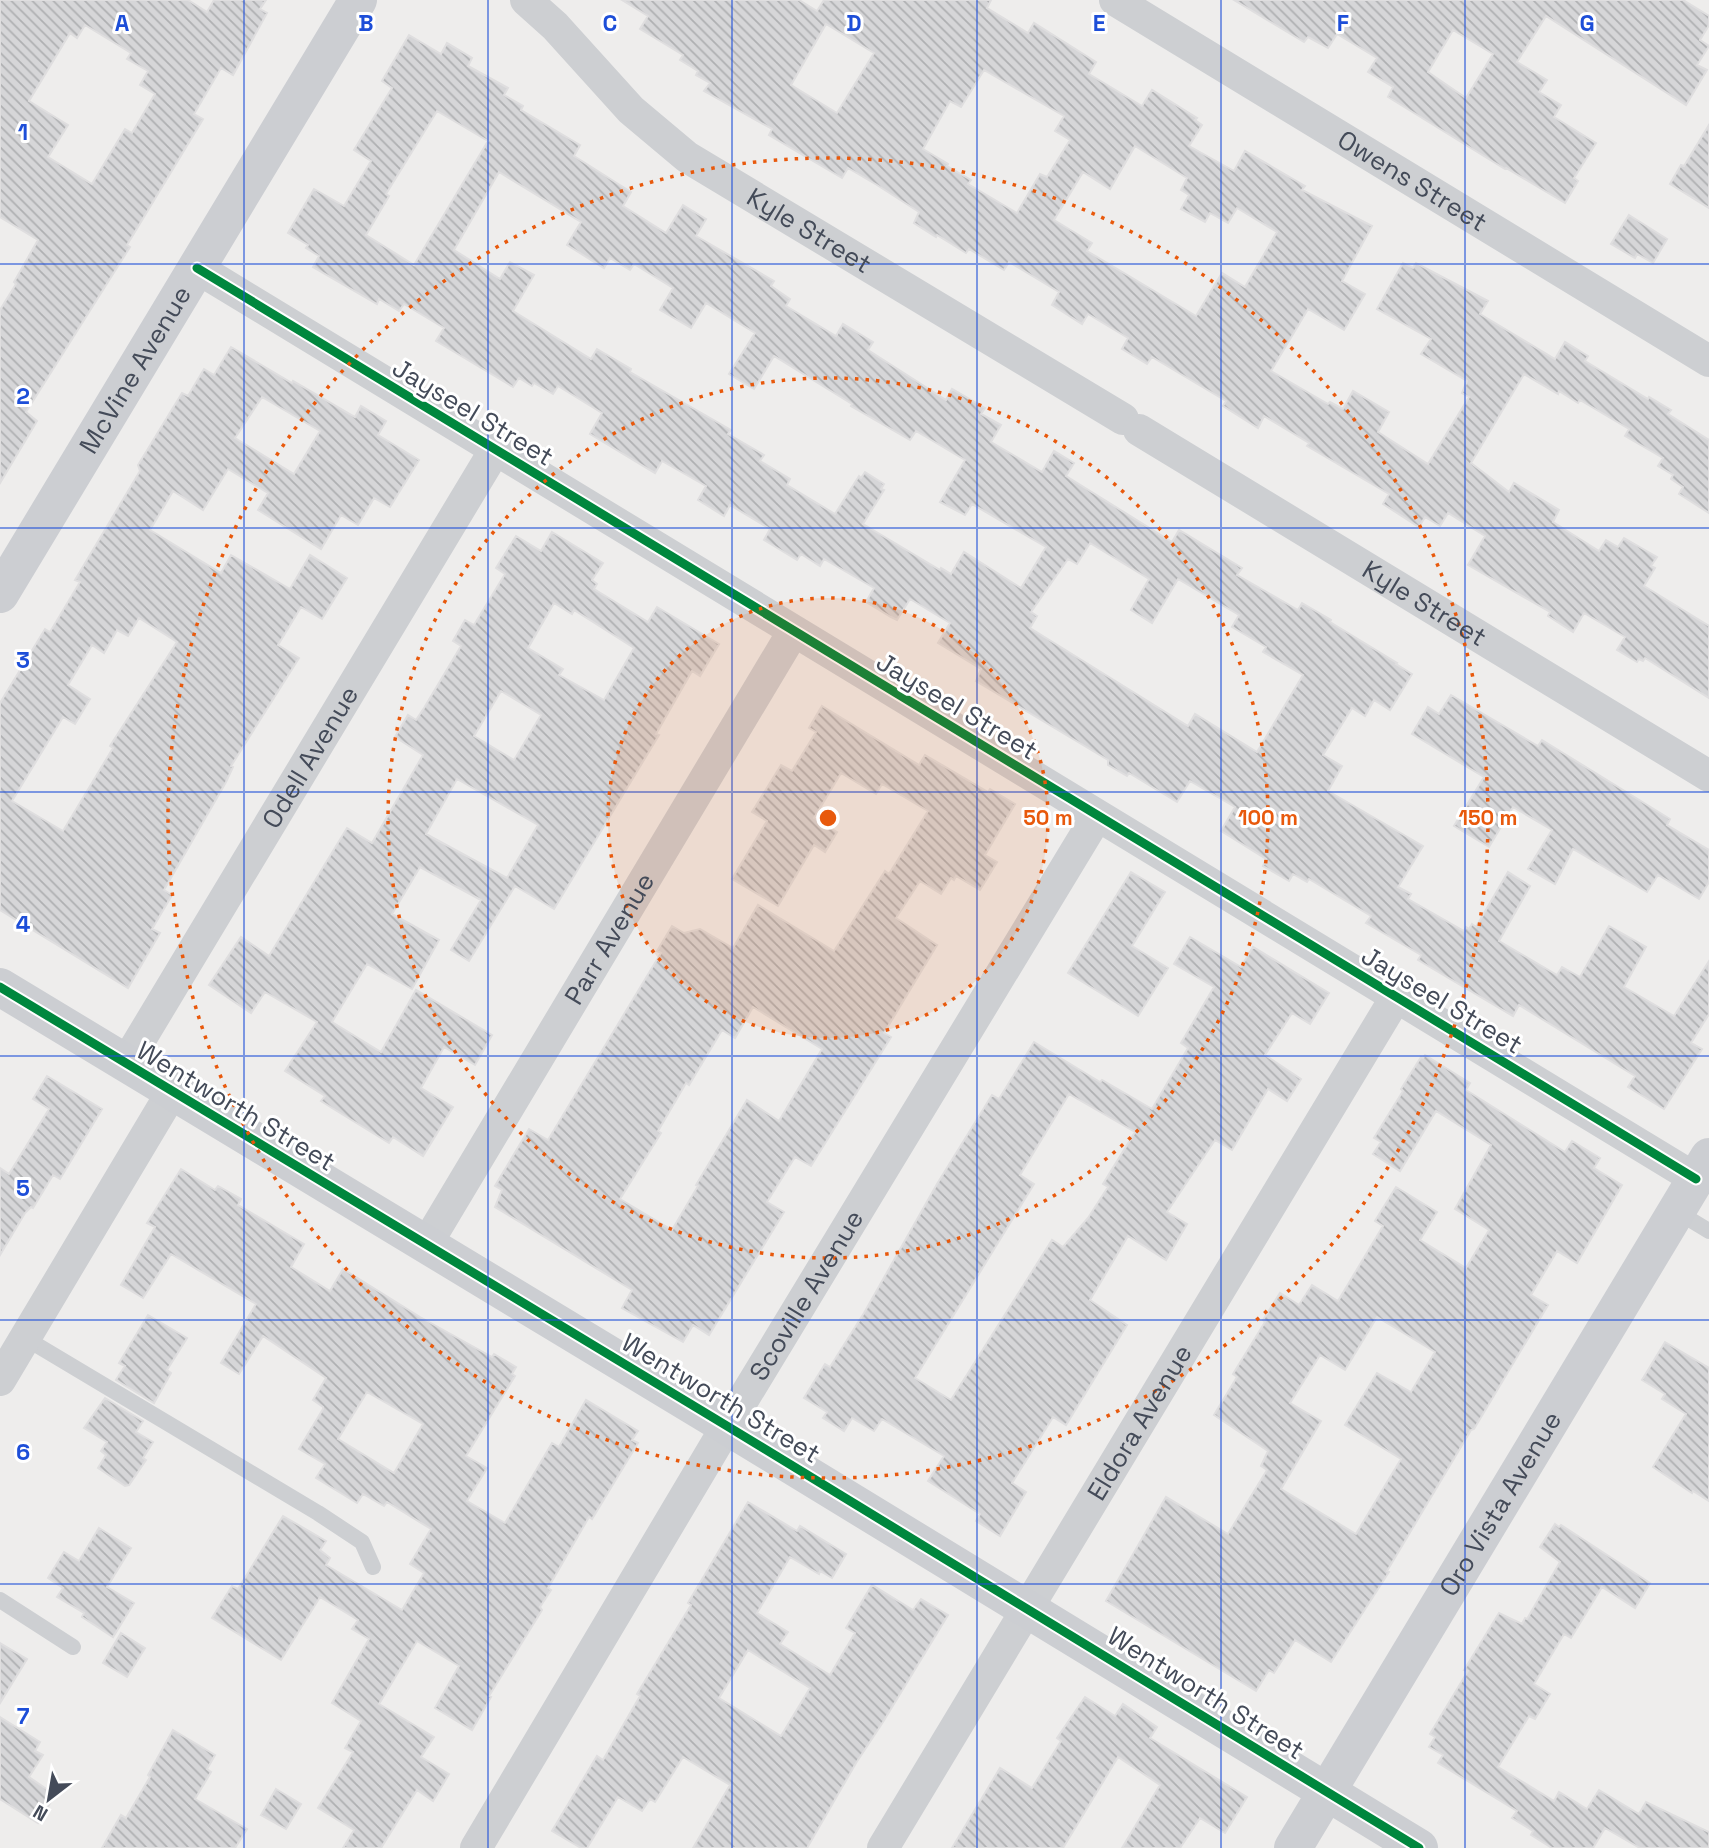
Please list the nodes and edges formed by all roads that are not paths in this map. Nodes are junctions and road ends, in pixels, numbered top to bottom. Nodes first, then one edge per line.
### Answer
1 (358, 0) edge
2 (526, 0) edge
3 (1115, 0) edge
4 (197, 268) junction
5 (1709, 361) edge
6 (495, 450) junction
7 (0, 594) edge
8 (793, 632) junction
9 (1709, 776) edge
10 (1097, 816) junction
11 (0, 987) edge
12 (1396, 997) junction
13 (126, 1063) junction
14 (172, 1092) junction
15 (1702, 1168) edge
16 (1676, 1211) junction
17 (1709, 1231) edge
18 (426, 1245) junction
19 (25, 1338) junction
20 (0, 1380) edge
21 (727, 1426) junction
22 (373, 1567) dead end
23 (0, 1600) edge
24 (1026, 1607) junction
25 (73, 1647) dead end
26 (1326, 1792) junction
27 (476, 1848) edge
28 (883, 1848) edge
29 (1293, 1848) edge
30 (1419, 1848) edge

1 - 4 street, McVine Avenue
2 - 9 street, Kyle Street
3 - 5 street, Owens Street
4 - 6 street, Jayseel Street
4 - 7 street, McVine Avenue
6 - 8 street, Jayseel Street
6 - 13 street, Odell Avenue
8 - 10 street, Jayseel Street
8 - 18 street, Parr Avenue
10 - 12 street, Jayseel Street
10 - 21 street, Scoville Avenue
11 - 13 street, Wentworth Street
12 - 15 street, Jayseel Street
12 - 24 street, Eldora Avenue
13 - 14 street, Wentworth Street
14 - 18 street, Wentworth Street
14 - 19 street
15 - 16 street, Oro Vista Avenue
16 - 17 lane
16 - 26 street, Oro Vista Avenue
18 - 21 street, Wentworth Street
19 - 20 street
19 - 22 lane
21 - 24 street, Wentworth Street
21 - 27 street, Scoville Avenue
23 - 25 lane
24 - 26 street, Wentworth Street
24 - 28 street, Eldora Avenue
26 - 29 street, Oro Vista Avenue
26 - 30 street, Wentworth Street

